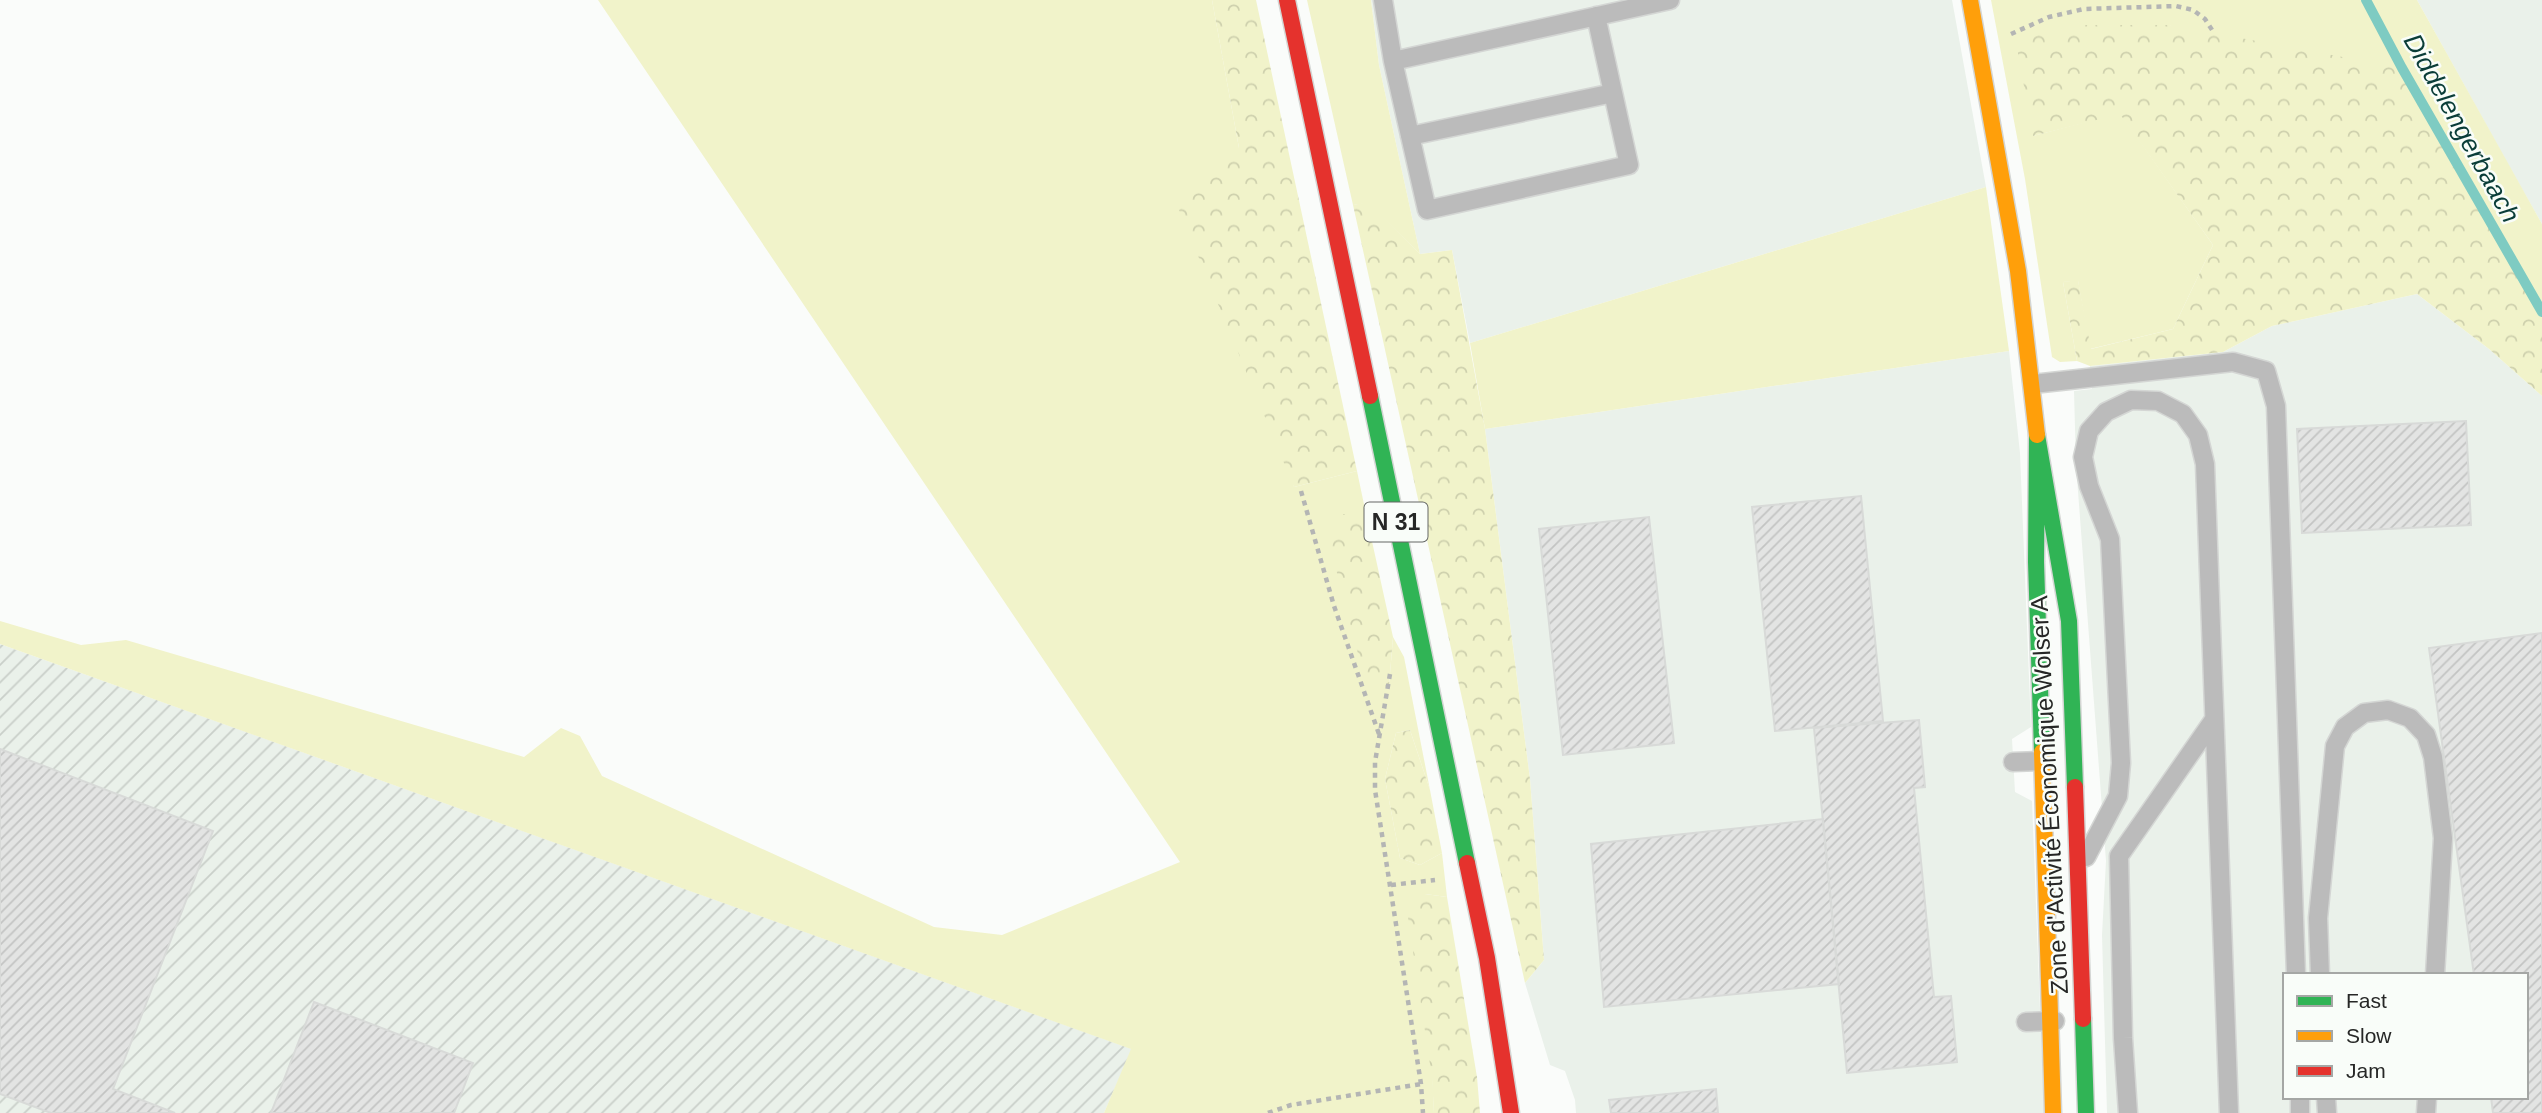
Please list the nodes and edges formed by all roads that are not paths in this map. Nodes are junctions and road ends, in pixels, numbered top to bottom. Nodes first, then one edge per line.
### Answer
1 (1287, 0) edge
2 (1383, 0) edge
3 (1670, 0) edge
4 (1970, 0) edge
5 (1596, 16) junction
6 (1393, 61) junction
7 (1613, 93) junction
8 (1410, 136) junction
9 (2033, 384) junction
10 (2037, 435) junction
11 (2213, 721) junction
12 (2074, 760) junction
13 (2042, 761) junction
14 (2013, 762) dead end
15 (2077, 876) junction
16 (2296, 973) edge
17 (2320, 973) edge
18 (2435, 973) edge
19 (2083, 1020) junction
20 (2050, 1021) junction
21 (2026, 1022) dead end
22 (1511, 1113) edge
23 (2053, 1113) edge
24 (2086, 1113) edge
25 (2128, 1113) edge
26 (2229, 1113) edge

1 - 22 street, N 31
2 - 6 lane
3 - 5 lane
4 - 9 street, Zone d'Activité Économique Wolser A
5 - 6 lane
5 - 7 lane
6 - 8 lane
7 - 8 lane
7 - 8 lane
9 - 10 street, Zone d'Activité Économique Wolser A
9 - 16 lane
10 - 12 street, Zone d'Activité Économique Wolser A
10 - 13 street, Zone d'Activité Économique Wolser A
11 - 15 lane
11 - 25 lane
11 - 26 lane
12 - 13 lane
12 - 15 street, Zone d'Activité Économique Wolser A
13 - 14 lane
13 - 20 street, Zone d'Activité Économique Wolser A
15 - 19 street, Zone d'Activité Économique Wolser A
17 - 18 lane
19 - 20 lane
19 - 24 street, Zone d'Activité Économique Wolser A
20 - 21 lane
20 - 23 street, Zone d'Activité Économique Wolser A

